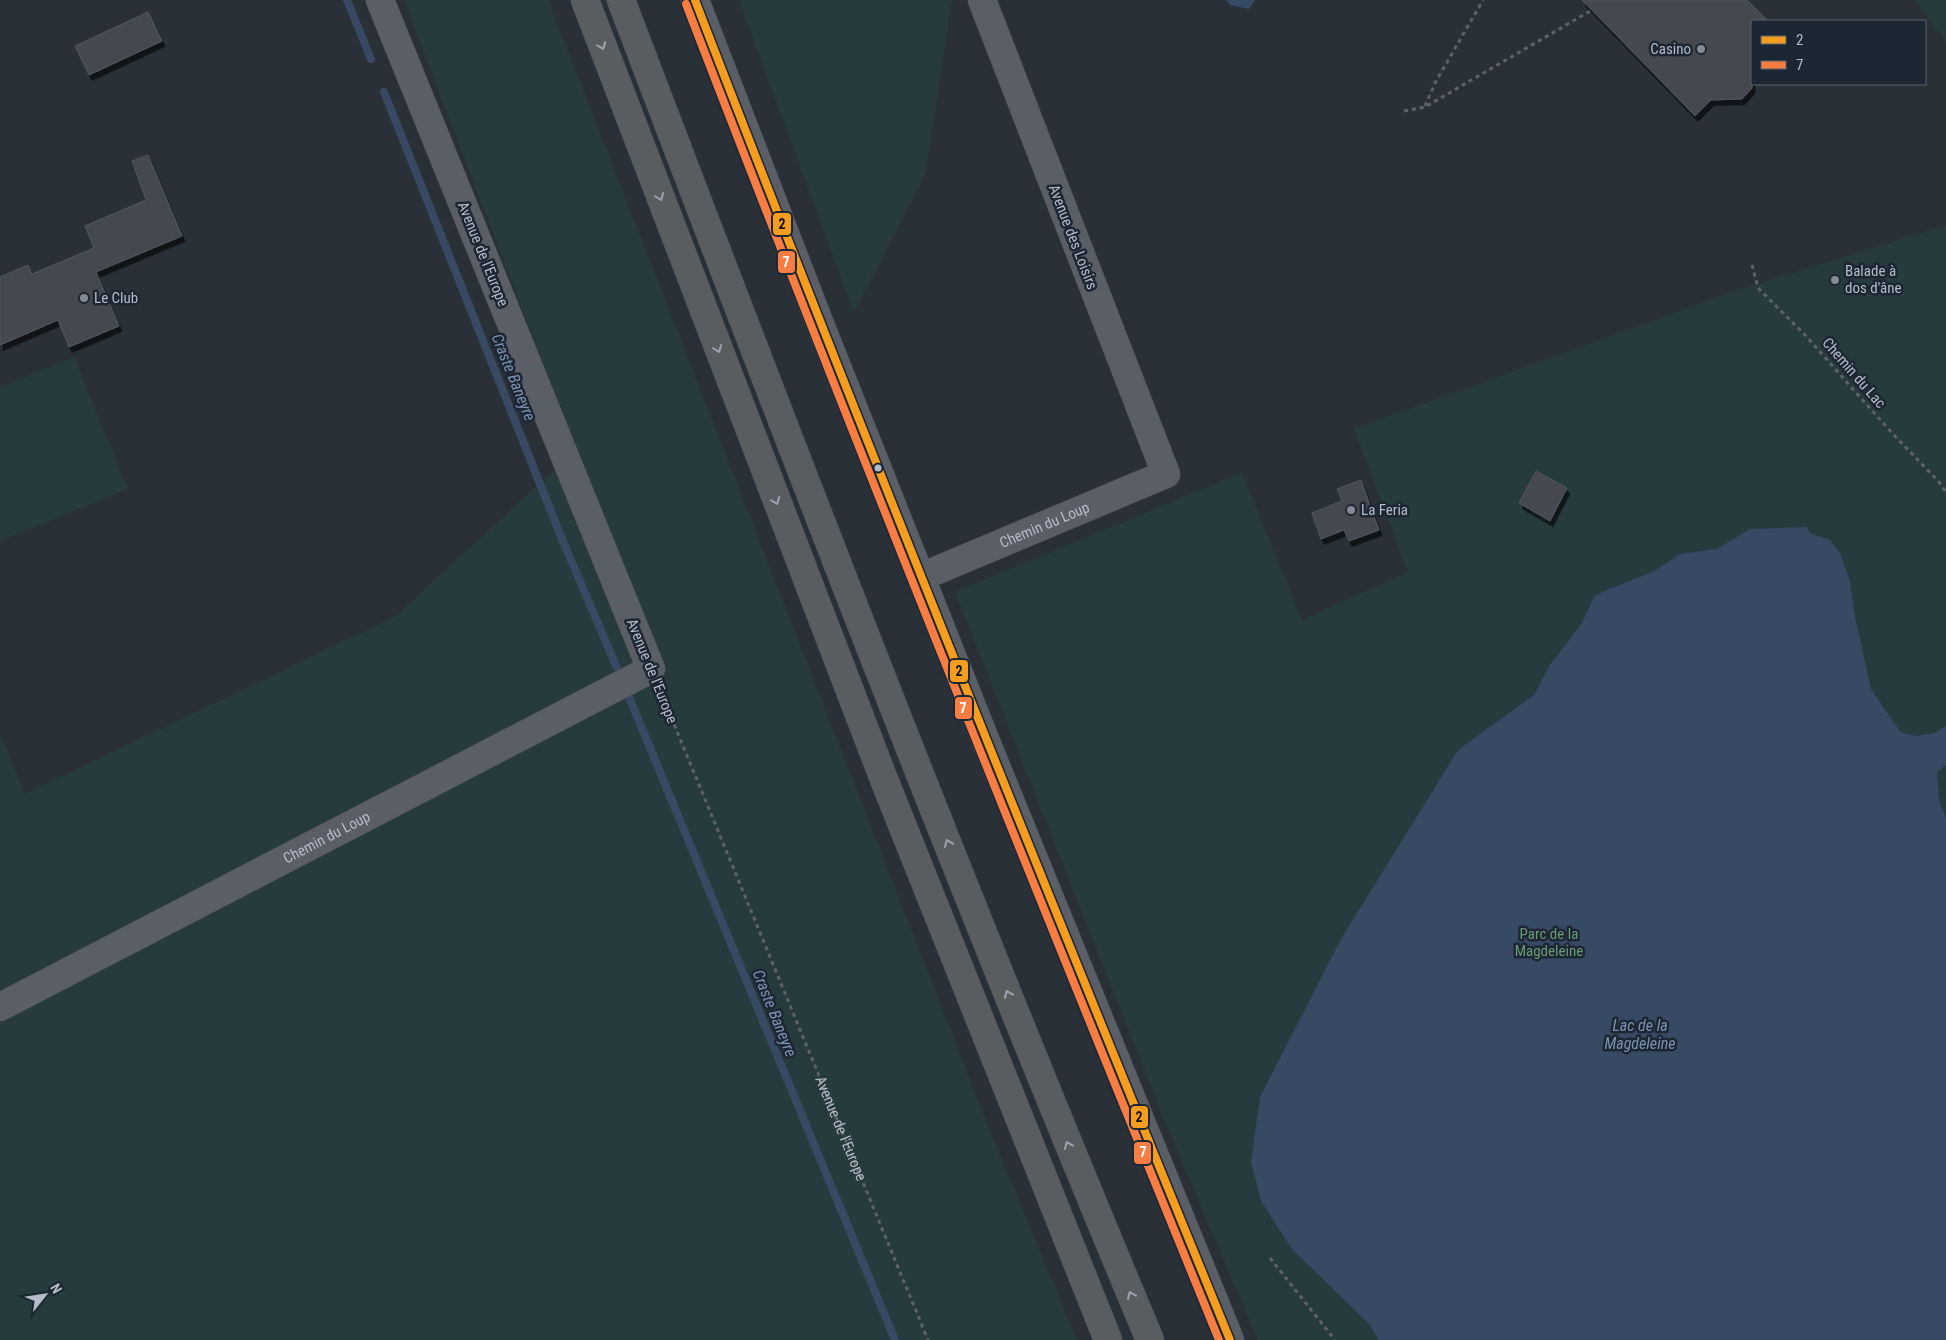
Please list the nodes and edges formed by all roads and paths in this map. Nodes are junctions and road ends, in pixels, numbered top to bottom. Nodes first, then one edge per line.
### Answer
1 (380, 0) edge
2 (585, 0) edge
3 (621, 0) edge
4 (695, 0) edge
5 (982, 0) edge
6 (1483, 0) edge
7 (1592, 10) dead end
8 (1425, 107) junction
9 (1404, 111) dead end
10 (1752, 265) dead end
11 (1166, 474) joint
12 (1946, 492) edge
13 (922, 577) junction
14 (651, 668) junction
15 (0, 1007) edge
16 (1270, 1258) dead end
17 (928, 1340) edge
18 (1108, 1340) edge
19 (1150, 1340) edge
20 (1230, 1340) edge
21 (1335, 1340) edge

1 - 14 street, Avenue de l'Europe
2 -> 18 highway
19 -> 3 highway
4 - 13 street
5 - 11 street, Avenue des Loisirs
6 - 8 path
7 - 8 path
8 - 9 path
10 - 12 path, Chemin du Lac
11 - 13 street, Chemin du Loup
13 - 20 street
14 - 15 street, Chemin du Loup
14 - 17 path, Avenue de l'Europe
16 - 21 path

